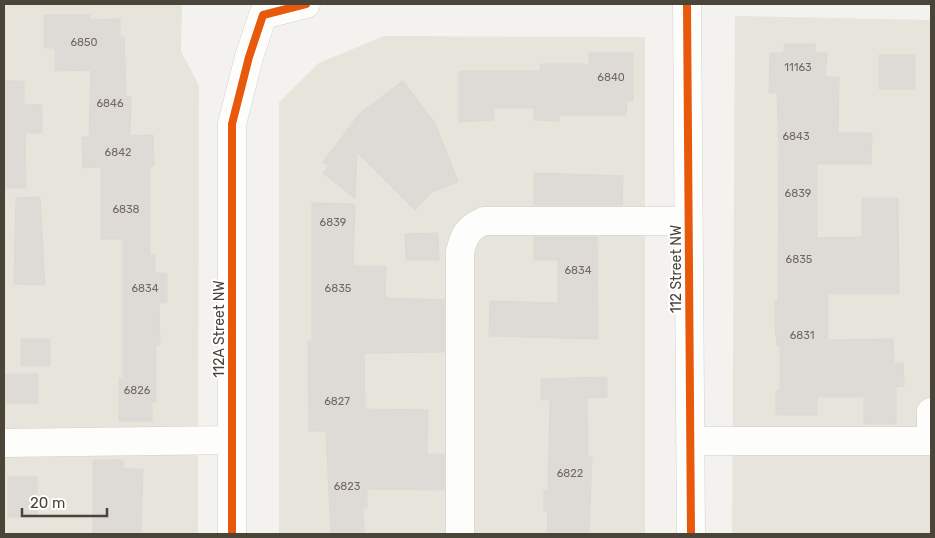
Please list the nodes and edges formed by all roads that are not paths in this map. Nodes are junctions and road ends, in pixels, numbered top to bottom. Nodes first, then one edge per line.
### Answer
1 (306, 4) edge
2 (686, 4) edge
3 (688, 220) junction
4 (931, 412) edge
5 (232, 440) junction
6 (690, 441) junction
7 (931, 441) edge
8 (4, 443) edge
9 (232, 534) edge
10 (460, 534) edge
11 (691, 534) edge

1 - 5 street, 112A Street NW
2 - 3 street, 112 Street NW
3 - 6 street, 112 Street NW
3 - 10 street
4 - 7 street
5 - 8 street
5 - 9 street, 112A Street NW
6 - 7 street
6 - 11 street, 112 Street NW

